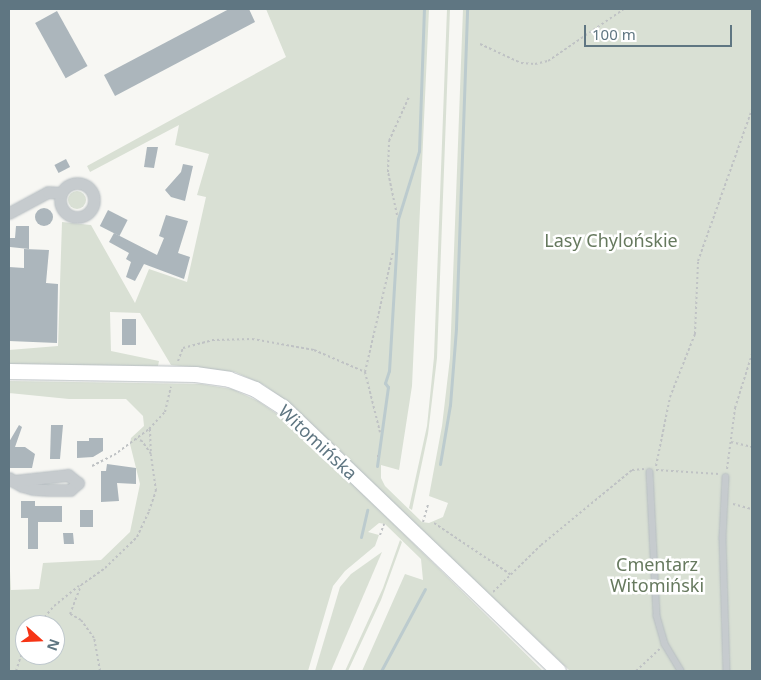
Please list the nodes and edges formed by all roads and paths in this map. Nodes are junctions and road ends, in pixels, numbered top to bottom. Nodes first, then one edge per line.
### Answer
1 (624, 9) edge
2 (480, 44) dead end
3 (409, 97) dead end
4 (752, 109) edge
5 (61, 193) dead end
6 (9, 213) edge
7 (396, 215) dead end
8 (393, 252) dead end
9 (752, 354) edge
10 (9, 371) edge
11 (365, 372) junction
12 (173, 374) junction
13 (150, 428) junction
14 (380, 432) dead end
15 (136, 439) junction
16 (731, 442) junction
17 (752, 447) edge
18 (151, 454) junction
19 (92, 466) dead end
20 (632, 470) dead end
21 (652, 471) junction
22 (726, 477) dead end
23 (723, 503) junction
24 (428, 505) dead end
25 (752, 510) edge
26 (423, 522) dead end
27 (434, 523) dead end
28 (384, 524) dead end
29 (380, 535) dead end
30 (510, 574) junction
31 (81, 585) junction
32 (489, 605) junction
33 (46, 615) edge
34 (665, 644) junction
35 (100, 671) edge
36 (558, 671) edge
37 (636, 671) edge
38 (682, 671) edge
39 (727, 671) edge

1 - 2 path
3 - 7 path
4 - 21 path
5 - 6 street
8 - 11 path
9 - 16 path
10 - 12 street, Witomińska
11 - 12 path
11 - 14 path
12 - 13 path
12 - 32 street, Witomińska
13 - 15 path
13 - 18 path
15 - 18 path
15 - 19 path
16 - 17 path
16 - 21 path
18 - 31 path
20 - 30 path
21 - 34 lane
22 - 23 lane
23 - 25 path
23 - 39 lane
24 - 26 path
27 - 30 path
28 - 29 path
30 - 32 path
31 - 33 path
31 - 35 path
32 - 36 street, Witomińska
34 - 37 path
34 - 38 lane

